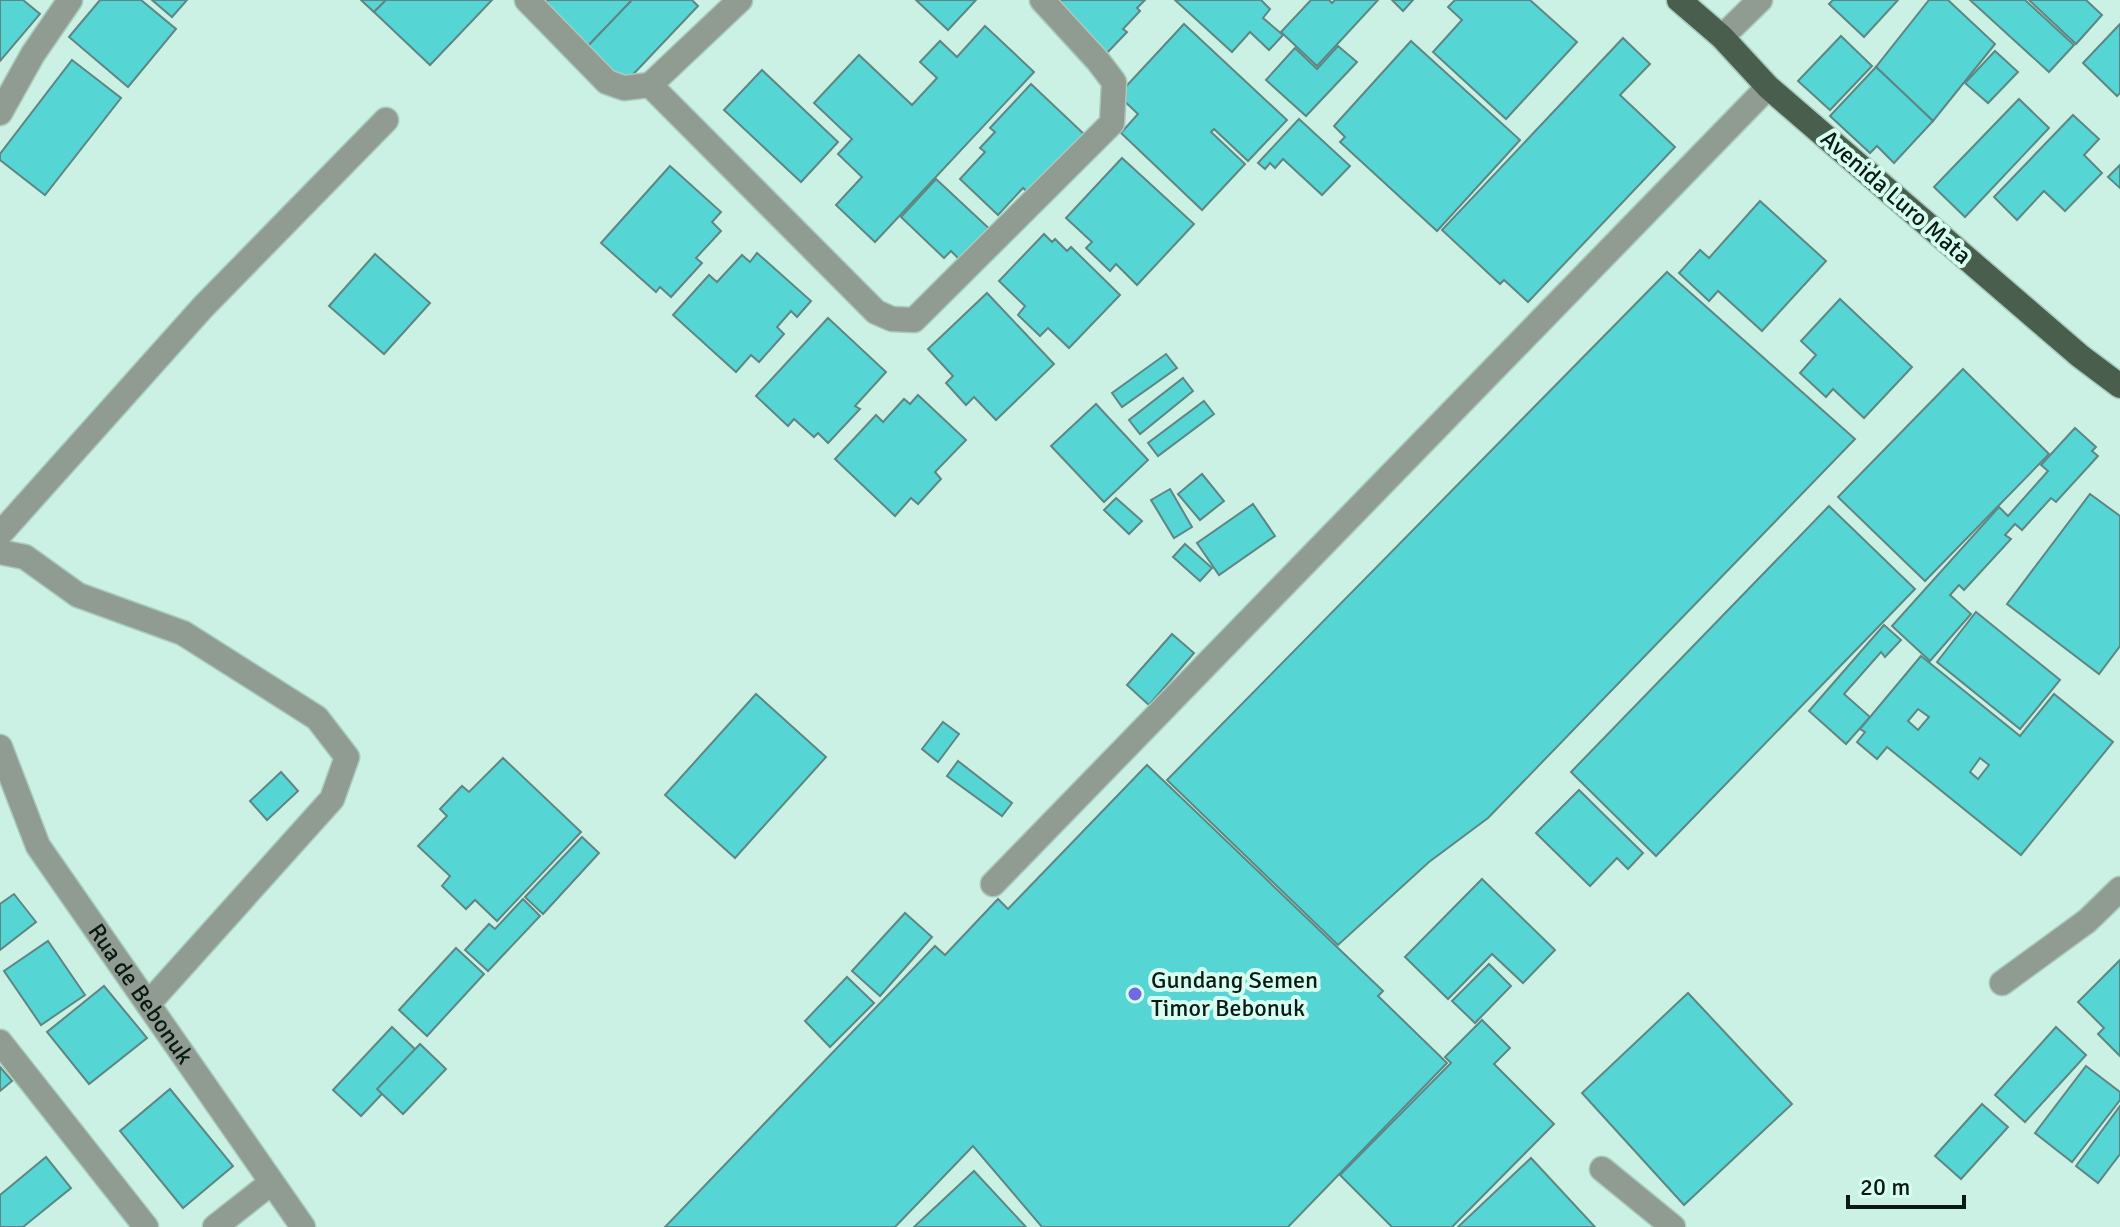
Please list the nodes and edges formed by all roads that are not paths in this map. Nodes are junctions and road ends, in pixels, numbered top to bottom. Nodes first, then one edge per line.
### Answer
1 (70, 0) edge
2 (527, 0) edge
3 (740, 0) edge
4 (1042, 0) edge
5 (1679, 0) edge
6 (1760, 0) edge
7 (1722, 37) junction
8 (650, 85) junction
9 (1768, 87) junction
10 (0, 113) edge
11 (386, 120) dead end
12 (2120, 386) edge
13 (0, 534) edge
14 (0, 552) edge
15 (0, 747) edge
16 (993, 884) dead end
17 (2120, 889) edge
18 (2002, 983) dead end
19 (148, 1004) junction
20 (0, 1042) edge
21 (1602, 1169) dead end
22 (271, 1183) junction
23 (146, 1227) edge
24 (215, 1227) edge
25 (303, 1227) edge
26 (1673, 1227) edge

1 - 10 street
2 - 8 street
3 - 8 street
4 - 8 street
5 - 7 main road, Avenida Luro Mata
6 - 7 street
7 - 9 main road, Avenida Luro Mata
9 - 12 main road, Avenida Luro Mata
9 - 16 street
11 - 13 street
14 - 19 street
15 - 19 street, Rua de Bebonuk
17 - 18 street
19 - 22 street, Rua de Bebonuk
20 - 23 street
21 - 26 street
22 - 24 street
22 - 25 street, Rua de Bebonuk

